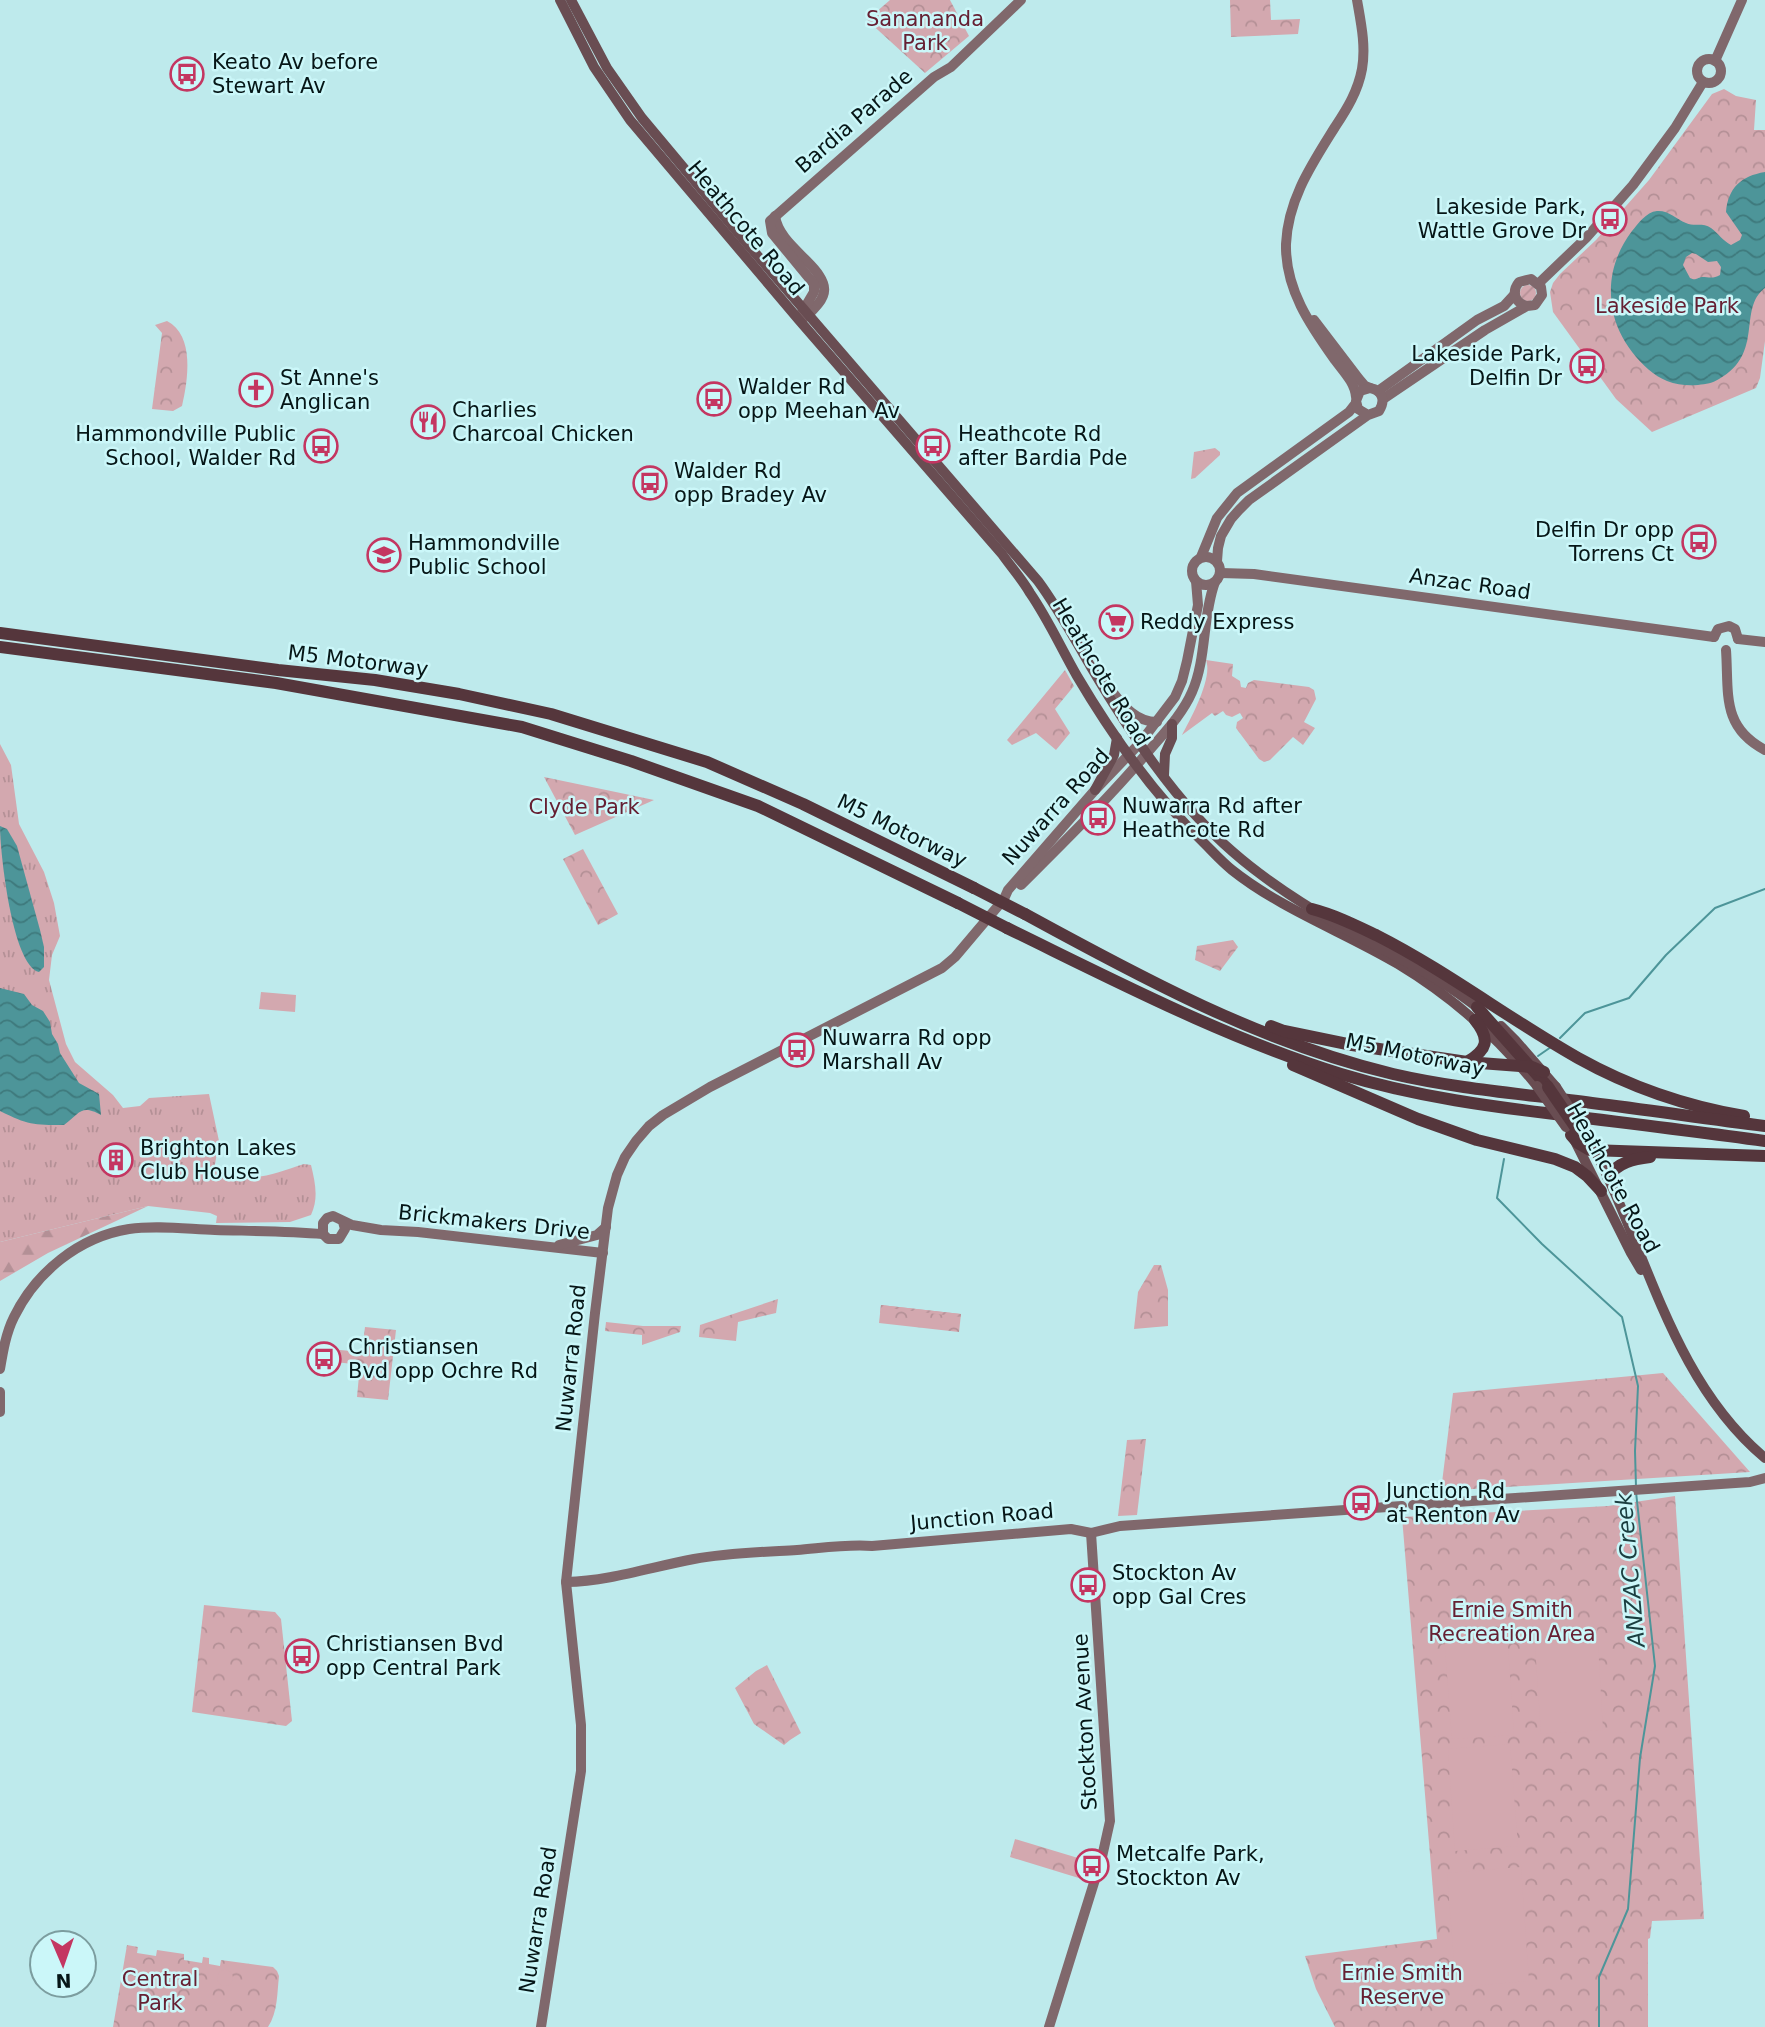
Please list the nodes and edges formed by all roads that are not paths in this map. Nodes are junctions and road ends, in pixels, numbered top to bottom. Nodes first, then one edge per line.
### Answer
1 (560, 0) edge
2 (571, 0) edge
3 (1021, 0) edge
4 (1359, 0) edge
5 (1742, 0) edge
6 (1715, 61) junction
7 (1703, 82) junction
8 (1539, 283) junction
9 (1514, 294) junction
10 (1527, 306) junction
11 (804, 315) junction
12 (1377, 393) junction
13 (1356, 400) junction
14 (1368, 415) junction
15 (1200, 557) junction
16 (1217, 561) junction
17 (1218, 577) junction
18 (1196, 581) junction
19 (0, 633) edge
20 (1714, 637) junction
21 (1738, 639) junction
22 (1765, 642) edge
23 (0, 647) edge
24 (1726, 650) junction
25 (1090, 665) junction
26 (1157, 722) junction
27 (1172, 724) junction
28 (1117, 738) junction
29 (1140, 743) junction
30 (1765, 750) edge
31 (1147, 754) junction
32 (1128, 755) junction
33 (1136, 766) junction
34 (1164, 776) junction
35 (1095, 790) junction
36 (1004, 899) junction
37 (1312, 909) junction
38 (1108, 960) junction
39 (1476, 1014) junction
40 (1204, 1023) junction
41 (1467, 1062) junction
42 (1525, 1066) junction
43 (1544, 1072) junction
44 (1547, 1087) junction
45 (1765, 1120) edge
46 (1765, 1126) edge
47 (1575, 1135) junction
48 (1765, 1141) edge
49 (1596, 1151) junction
50 (1675, 1153) junction
51 (1765, 1156) edge
52 (1544, 1157) junction
53 (1608, 1177) junction
54 (1601, 1191) junction
55 (343, 1222) junction
56 (323, 1223) junction
57 (606, 1226) junction
58 (381, 1230) junction
59 (298, 1232) junction
60 (323, 1234) junction
61 (342, 1236) junction
62 (552, 1247) junction
63 (603, 1253) junction
64 (1660, 1299) junction
65 (0, 1369) edge
66 (0, 1392) edge
67 (0, 1412) edge
68 (1765, 1458) edge
69 (1765, 1478) edge
70 (1091, 1533) junction
71 (566, 1582) junction
72 (541, 2027) edge
73 (1049, 2027) edge

1 - 11 main road, Heathcote Road
2 - 11 main road, Heathcote Road
3 - 11 street, Bardia Parade
4 - 12 street
4 - 13 street
5 - 6 street
6 - 7 street
6 - 7 street
7 - 8 street
8 - 9 street
8 - 10 street
9 - 10 street
9 - 12 street
10 - 12 street
11 - 25 main road, Heathcote Road
11 - 28 main road, Heathcote Road
12 - 13 street
12 - 14 street
13 - 14 street
13 - 15 street
14 - 16 street
15 - 16 street
15 - 18 street
16 - 17 street
17 - 18 street
17 - 20 street, Anzac Road
17 - 27 street, Nuwarra Road
18 - 26 street, Nuwarra Road
19 - 38 highway, M5 Motorway, bridge
20 - 21 street
20 - 24 street
21 - 22 street
21 - 24 street
23 - 40 highway, M5 Motorway, bridge
24 - 30 street
25 - 26 street
25 - 29 main road, Heathcote Road
26 - 29 street, Nuwarra Road
27 - 31 street, Nuwarra Road
27 - 34 main road
28 - 32 main road, Heathcote Road
28 - 35 main road
29 - 31 main road, Heathcote Road
29 - 32 street, Nuwarra Road
31 - 33 street, Nuwarra Road
31 - 34 main road, Heathcote Road
32 - 33 main road, Heathcote Road
32 - 35 street, Nuwarra Road
33 - 36 street, Nuwarra Road
33 - 39 main road, Heathcote Road
34 - 37 main road, Heathcote Road
35 - 36 street, Nuwarra Road
36 - 57 street, Nuwarra Road
37 - 39 main road, Heathcote Road
37 - 45 highway
38 - 41 highway
38 - 46 highway, M5 Motorway
39 - 41 highway
39 - 42 highway
39 - 43 main road, Heathcote Road
40 - 48 highway, M5 Motorway
40 - 52 highway
41 - 42 highway
42 - 43 highway
42 - 44 highway
43 - 44 main road, Heathcote Road
44 - 47 highway, bridge
47 - 49 highway
47 - 52 highway
47 - 54 main road, Heathcote Road
49 - 50 highway
49 - 53 main road, Heathcote Road
50 - 51 highway
50 - 53 highway
52 - 54 highway
53 - 64 main road, Heathcote Road
54 - 64 main road, Heathcote Road
55 - 56 street
55 - 58 street, Brickmakers Drive
55 - 61 street
56 - 59 street
56 - 60 street
57 - 62 street
57 - 63 street, Nuwarra Road
58 - 61 street, Brickmakers Drive
58 - 62 street, Brickmakers Drive
59 - 60 street
59 - 65 street
60 - 61 street
62 - 63 street, Brickmakers Drive
63 - 71 street, Nuwarra Road
64 - 68 main road, Heathcote Road
66 - 67 street
69 - 70 street, Junction Road
70 - 71 street, Junction Road
70 - 73 street, Stockton Avenue
71 - 72 street, Nuwarra Road

